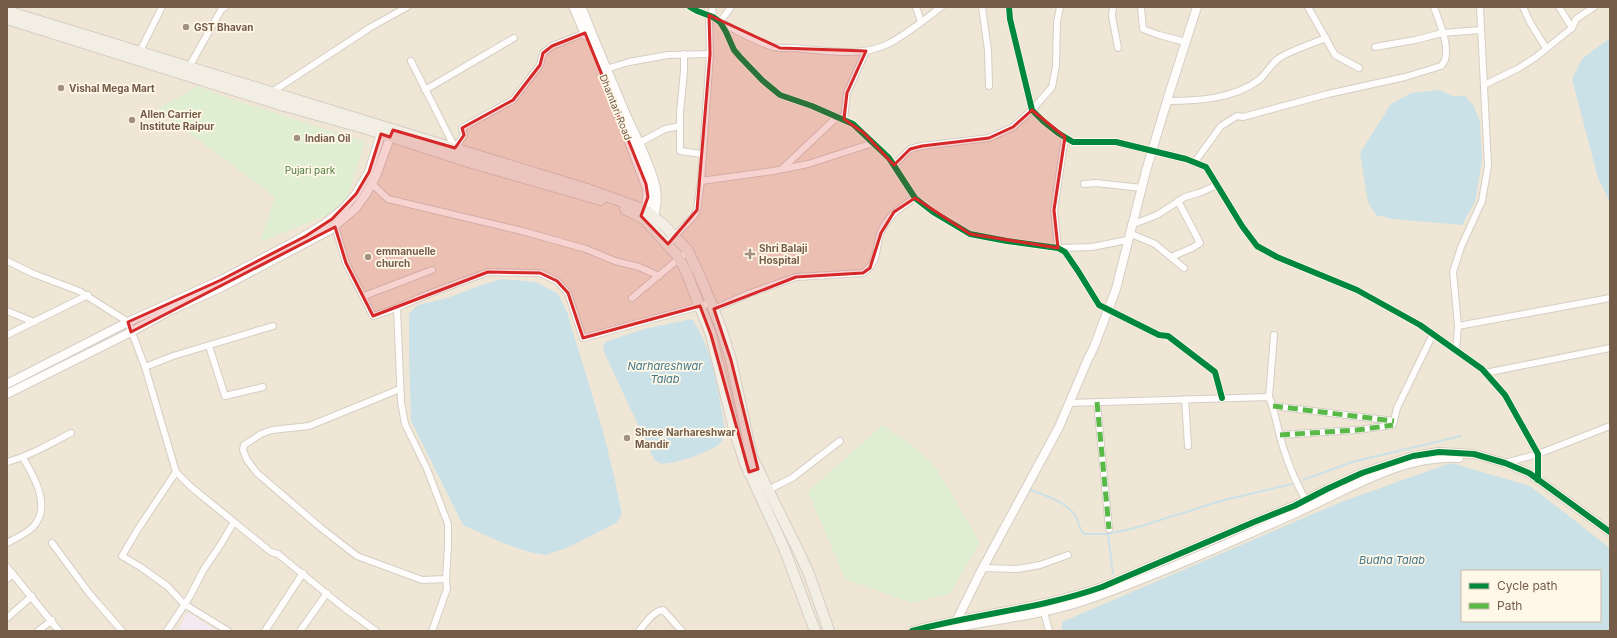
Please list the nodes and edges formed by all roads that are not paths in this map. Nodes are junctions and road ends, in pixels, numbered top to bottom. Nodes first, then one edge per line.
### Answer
1 (162, 7) edge
2 (225, 7) edge
3 (407, 7) edge
4 (574, 7) edge
5 (581, 7) edge
6 (690, 7) edge
7 (712, 7) edge
8 (731, 7) edge
9 (916, 7) edge
10 (941, 7) edge
11 (982, 7) edge
12 (1009, 7) edge
13 (1060, 7) edge
14 (1112, 7) edge
15 (1141, 7) edge
16 (1197, 7) edge
17 (1308, 7) edge
18 (1434, 7) edge
19 (1480, 7) edge
20 (1523, 7) edge
21 (1559, 7) edge
22 (1594, 7) edge
23 (7, 11) edge
24 (711, 16) junction
25 (7, 19) edge
26 (720, 22) junction
27 (921, 22) junction
28 (1572, 28) junction
29 (1481, 30) junction
30 (585, 33) junction
31 (1442, 33) junction
32 (514, 38) dead end
33 (1326, 38) junction
34 (1186, 42) junction
35 (1375, 47) dead end
36 (1118, 48) dead end
37 (1546, 48) junction
38 (140, 51) junction
39 (866, 51) junction
40 (684, 54) junction
41 (710, 54) junction
42 (411, 61) dead end
43 (189, 67) junction
44 (1359, 68) dead end
45 (606, 69) junction
46 (1484, 85) junction
47 (989, 86) dead end
48 (425, 90) junction
49 (272, 92) junction
50 (1167, 101) junction
51 (1032, 110) junction
52 (841, 118) junction
53 (680, 126) junction
54 (387, 132) junction
55 (1065, 137) junction
56 (638, 143) junction
57 (873, 143) junction
58 (455, 148) junction
59 (1152, 151) junction
60 (702, 154) junction
61 (1194, 162) junction
62 (894, 165) junction
63 (782, 169) junction
64 (701, 180) junction
65 (372, 184) junction
66 (1084, 184) dead end
67 (1217, 185) junction
68 (1142, 188) junction
69 (915, 198) junction
70 (1178, 201) junction
71 (647, 217) junction
72 (335, 226) junction
73 (1129, 233) junction
74 (671, 240) junction
75 (1058, 248) junction
76 (688, 251) junction
77 (1171, 257) junction
78 (679, 258) junction
79 (7, 261) edge
80 (1184, 268) dead end
81 (432, 270) dead end
82 (659, 276) junction
83 (88, 295) junction
84 (364, 296) junction
85 (632, 298) dead end
86 (1610, 298) edge
87 (700, 306) junction
88 (712, 306) junction
89 (397, 308) junction
90 (7, 311) edge
91 (1108, 311) junction
92 (34, 322) junction
93 (128, 322) junction
94 (273, 326) dead end
95 (1458, 326) junction
96 (131, 332) junction
97 (1433, 334) junction
98 (7, 335) edge
99 (1274, 335) dead end
100 (209, 346) junction
101 (1610, 348) edge
102 (1456, 350) junction
103 (145, 367) junction
104 (1485, 373) junction
105 (7, 384) edge
106 (263, 387) dead end
107 (400, 389) junction
108 (7, 394) edge
109 (1269, 397) junction
110 (1222, 398) junction
111 (1185, 399) junction
112 (1098, 402) junction
113 (1069, 403) junction
114 (1273, 406) junction
115 (1394, 421) junction
116 (1609, 425) edge
117 (71, 433) dead end
118 (1280, 435) junction
119 (840, 441) dead end
120 (1188, 446) dead end
121 (1538, 454) junction
122 (23, 458) junction
123 (7, 462) edge
124 (1502, 462) junction
125 (753, 470) junction
126 (176, 472) junction
127 (1538, 480) junction
128 (768, 490) junction
129 (1308, 504) junction
130 (234, 522) junction
131 (1109, 528) dead end
132 (1610, 532) edge
133 (7, 543) edge
134 (52, 543) dead end
135 (1068, 554) dead end
136 (7, 568) edge
137 (983, 568) junction
138 (303, 573) junction
139 (13, 574) junction
140 (446, 578) junction
141 (7, 579) edge
142 (327, 593) junction
143 (32, 596) junction
144 (184, 604) junction
145 (1044, 608) junction
146 (7, 618) edge
147 (52, 620) junction
148 (954, 626) edge
149 (302, 630) edge
150 (38, 631) edge
151 (59, 631) edge
152 (122, 631) edge
153 (167, 631) edge
154 (228, 631) edge
155 (265, 631) edge
156 (376, 631) edge
157 (432, 631) edge
158 (639, 631) edge
159 (682, 631) edge
160 (815, 631) edge
161 (829, 631) edge
162 (912, 631) edge
163 (939, 631) edge
164 (1049, 631) edge

1 - 38 street
2 - 43 street
3 - 49 street
4 - 30 main road, Dhamtari Road
5 - 45 main road, Dhamtari Road
6 - 24 street
7 - 24 street
8 - 26 street
9 - 27 street
10 - 27 street
11 - 47 street
12 - 51 street
13 - 51 street
14 - 36 street
15 - 34 street
16 - 34 street
17 - 33 street
18 - 31 street
19 - 29 street
20 - 37 street
21 - 28 street
22 - 28 street
23 - 38 main road
24 - 26 street
24 - 41 street
25 - 54 main road
26 - 39 street
26 - 52 street
27 - 39 street
28 - 37 street
29 - 31 street
29 - 46 street
30 - 58 street
30 - 71 main road, Dhamtari Road
31 - 35 street
31 - 61 street
32 - 48 street
33 - 44 street
33 - 50 street
34 - 50 street
37 - 46 street
38 - 43 main road
39 - 52 street
40 - 41 street
40 - 45 street
40 - 53 street
41 - 60 street
42 - 48 street
43 - 49 main road
45 - 56 main road, Dhamtari Road
46 - 95 street
48 - 58 street
49 - 54 main road
50 - 59 street
51 - 55 street
51 - 62 street
52 - 57 street
52 - 63 street
53 - 56 street
53 - 60 street
54 - 58 main road
54 - 65 street
54 - 71 main road
54 - 93 street
55 - 59 street
55 - 75 street
56 - 71 main road, Dhamtari Road
57 - 62 street
57 - 63 street
58 - 71 main road
59 - 61 street
59 - 68 street
60 - 64 street
61 - 67 street
62 - 69 street
63 - 64 street
64 - 74 street
65 - 72 street
65 - 82 street
66 - 68 street
67 - 70 street
67 - 97 street
68 - 73 street
69 - 75 street
69 - 88 street
70 - 73 street
70 - 77 street
71 - 74 main road
72 - 84 street
72 - 96 street
73 - 75 street
73 - 77 street
73 - 91 street
74 - 76 main road
74 - 78 main road
75 - 91 street
76 - 78 street
76 - 88 main road
77 - 80 street
78 - 82 street
78 - 87 main road
79 - 83 street
81 - 84 street
82 - 85 street
83 - 92 street
83 - 93 street
84 - 89 street
86 - 95 street
87 - 88 street
87 - 89 street
87 - 125 main road
88 - 125 main road
89 - 107 street
90 - 92 street
91 - 110 street
91 - 113 street
92 - 98 street
93 - 96 street
93 - 105 street
94 - 100 street
95 - 102 street
96 - 103 street
96 - 108 street
97 - 102 street
97 - 115 street
99 - 109 street
100 - 103 street
100 - 106 street
101 - 104 street
102 - 104 street
103 - 126 street
104 - 121 street
107 - 140 street
107 - 140 street
109 - 110 street
109 - 114 street
110 - 111 street
111 - 112 street
111 - 120 street
112 - 113 street
112 - 131 street
113 - 137 street
114 - 115 street
114 - 118 street
115 - 118 street
116 - 121 street
117 - 122 street
118 - 129 street
119 - 128 street
121 - 124 street
121 - 127 street
122 - 123 street
122 - 133 street
124 - 127 street
124 - 129 street
125 - 128 main road
125 - 160 main road
126 - 130 street
126 - 144 street
127 - 132 street
128 - 161 main road
129 - 145 street
130 - 138 street
130 - 144 street
134 - 152 street
135 - 137 street
136 - 139 street
137 - 148 street
138 - 142 street
138 - 155 street
139 - 141 street
139 - 143 street
140 - 157 street
142 - 149 street
142 - 156 street
143 - 146 street
143 - 147 street
144 - 153 street
144 - 154 street
145 - 148 street
145 - 164 street
147 - 150 street
147 - 151 street
148 - 162 street
148 - 163 street
158 - 159 street

